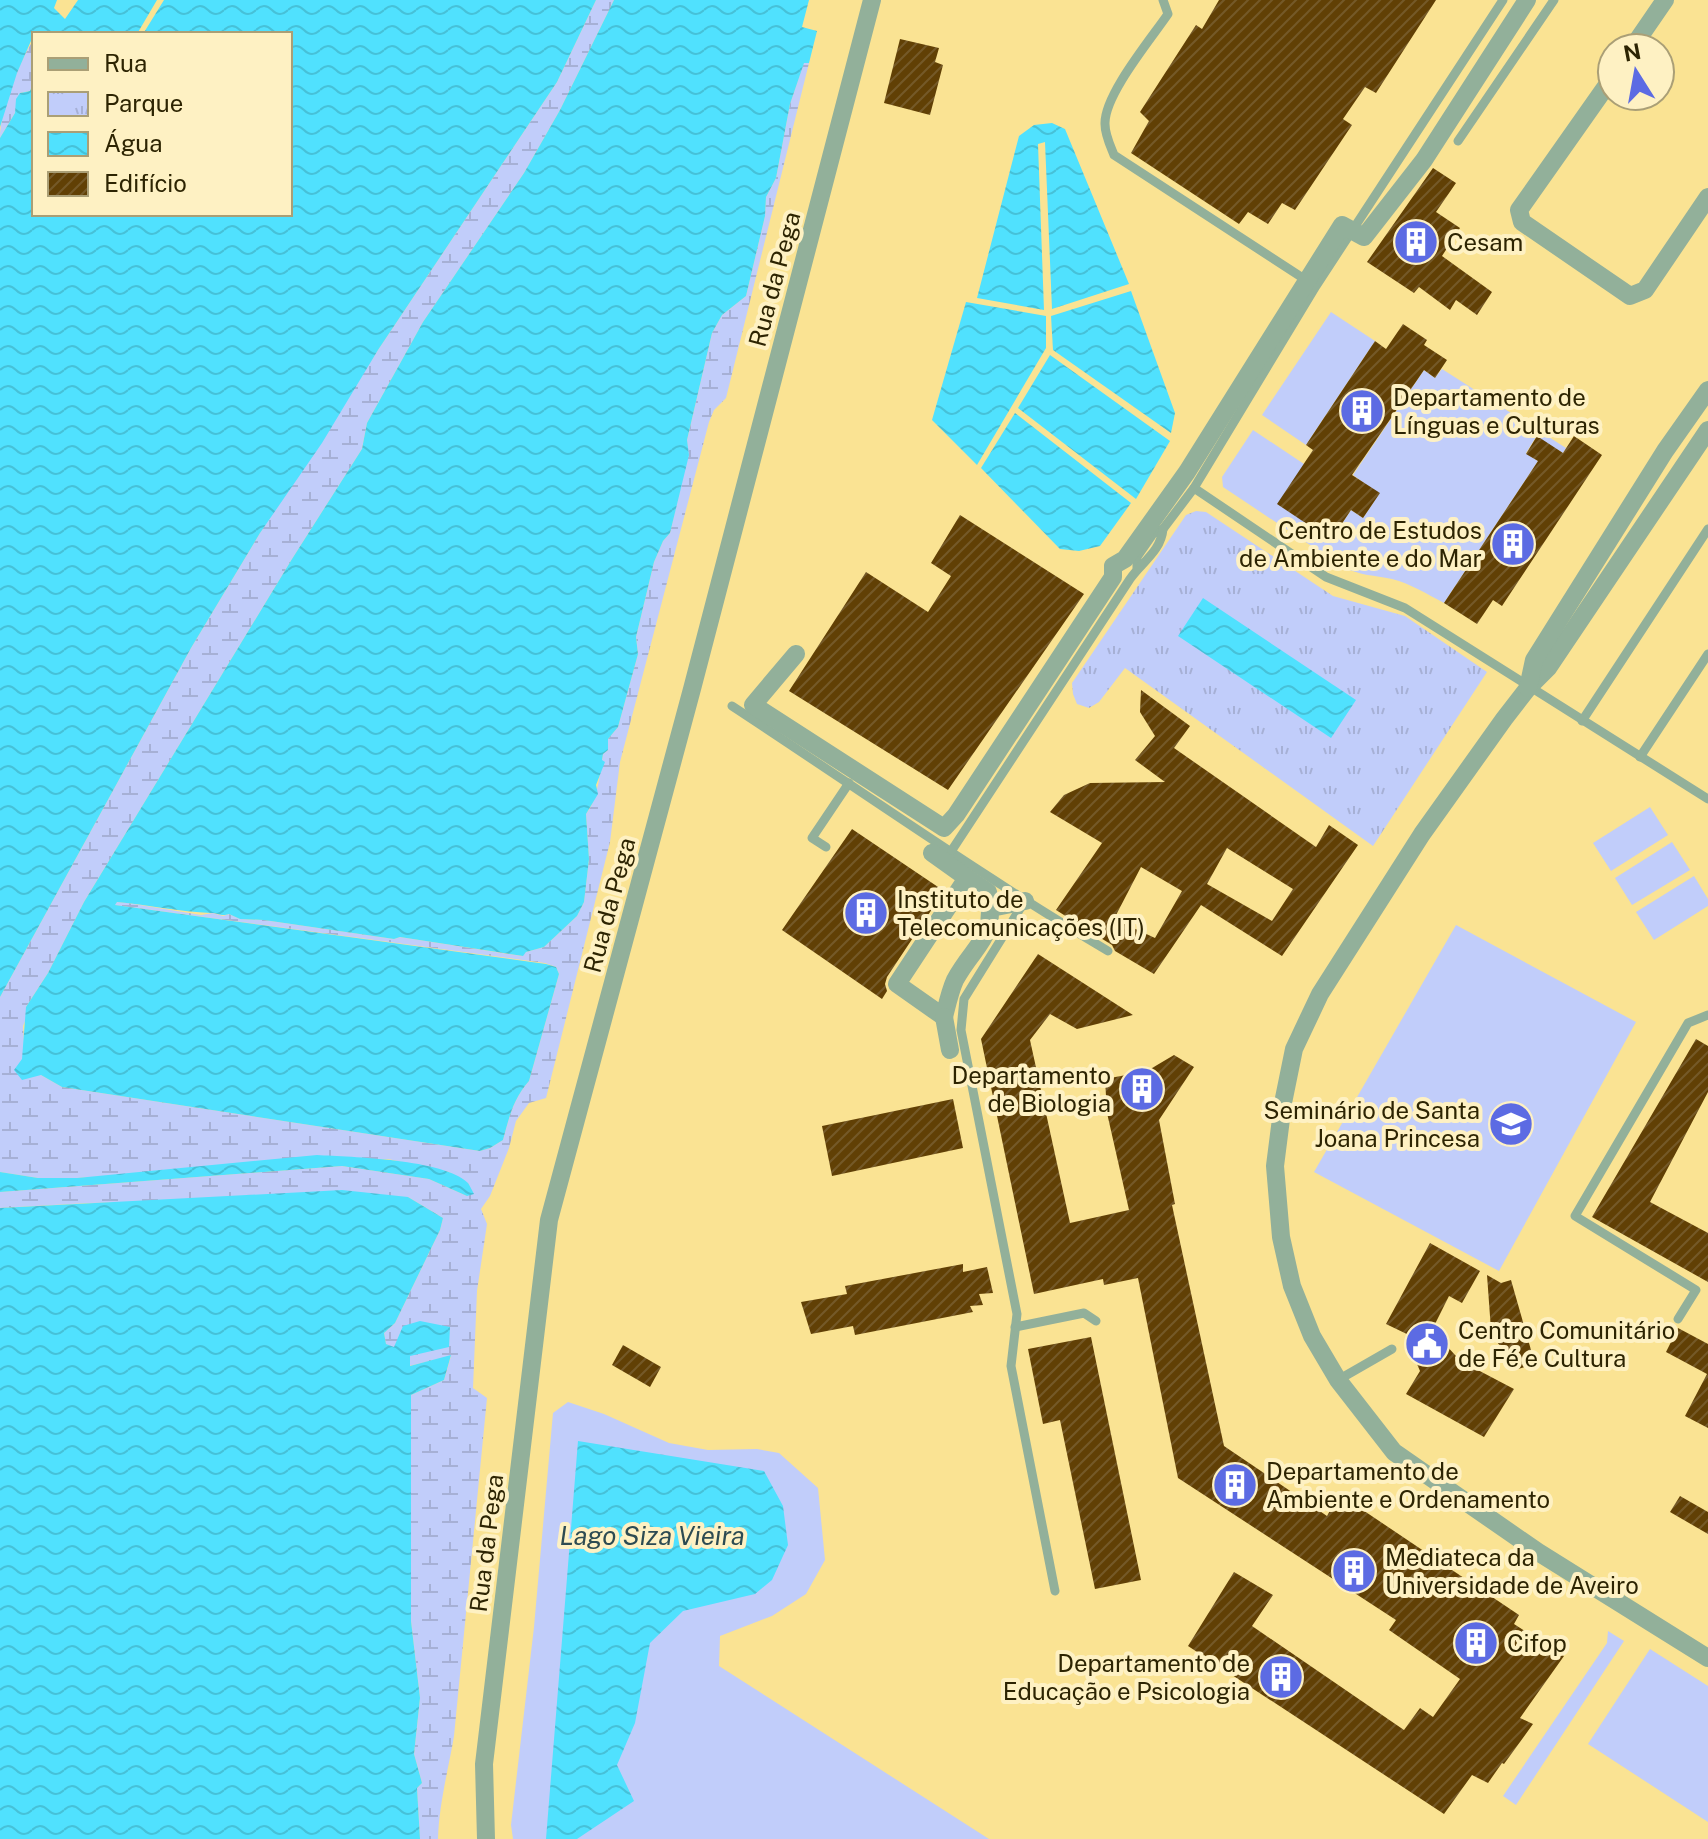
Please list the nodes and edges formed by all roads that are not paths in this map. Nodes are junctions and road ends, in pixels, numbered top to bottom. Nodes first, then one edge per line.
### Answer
1 (872, 0) edge
2 (1163, 0) edge
3 (1503, 0) edge
4 (1527, 0) edge
5 (1554, 0) edge
6 (1665, 0) edge
7 (1643, 32) edge
8 (1596, 101) edge
9 (1458, 141) dead end
10 (1708, 197) edge
11 (1352, 230) junction
12 (1311, 283) junction
13 (1708, 390) edge
14 (1708, 430) edge
15 (1647, 442) dead end
16 (1665, 451) junction
17 (1194, 488) junction
18 (1708, 529) edge
19 (796, 654) dead end
20 (1708, 654) edge
21 (1528, 688) junction
22 (753, 705) junction
23 (732, 706) joint
24 (1582, 721) junction
25 (1640, 757) junction
26 (849, 783) junction
27 (1707, 795) edge
28 (826, 847) dead end
29 (952, 850) junction
30 (932, 853) dead end
31 (967, 878) junction
32 (1025, 901) junction
33 (991, 908) junction
34 (1108, 951) dead end
35 (1708, 1015) edge
36 (944, 1017) junction
37 (950, 1050) dead end
38 (1678, 1319) dead end
39 (1096, 1321) dead end
40 (1015, 1327) junction
41 (1392, 1349) dead end
42 (1338, 1380) junction
43 (1055, 1591) dead end
44 (1708, 1658) edge
45 (486, 1839) edge

1 - 45 street, Rua da Pega
2 - 12 lane
3 - 11 lane
4 - 11 street
5 - 9 lane
6 - 7 street
8 - 10 street
11 - 12 street
12 - 17 lane
12 - 22 street
13 - 16 street
14 - 21 street
15 - 16 street
16 - 21 street
17 - 21 lane
17 - 29 lane
18 - 24 lane
19 - 22 street
20 - 25 lane
21 - 24 lane
21 - 42 street
22 - 23 street
23 - 26 lane
24 - 25 lane
25 - 27 lane
26 - 28 lane
26 - 29 lane
29 - 32 lane
30 - 31 street
31 - 33 street
31 - 36 street
32 - 33 street
32 - 34 lane
32 - 40 lane
33 - 36 street
35 - 38 lane
36 - 37 street
39 - 40 lane
40 - 43 lane
41 - 42 lane
42 - 44 street

